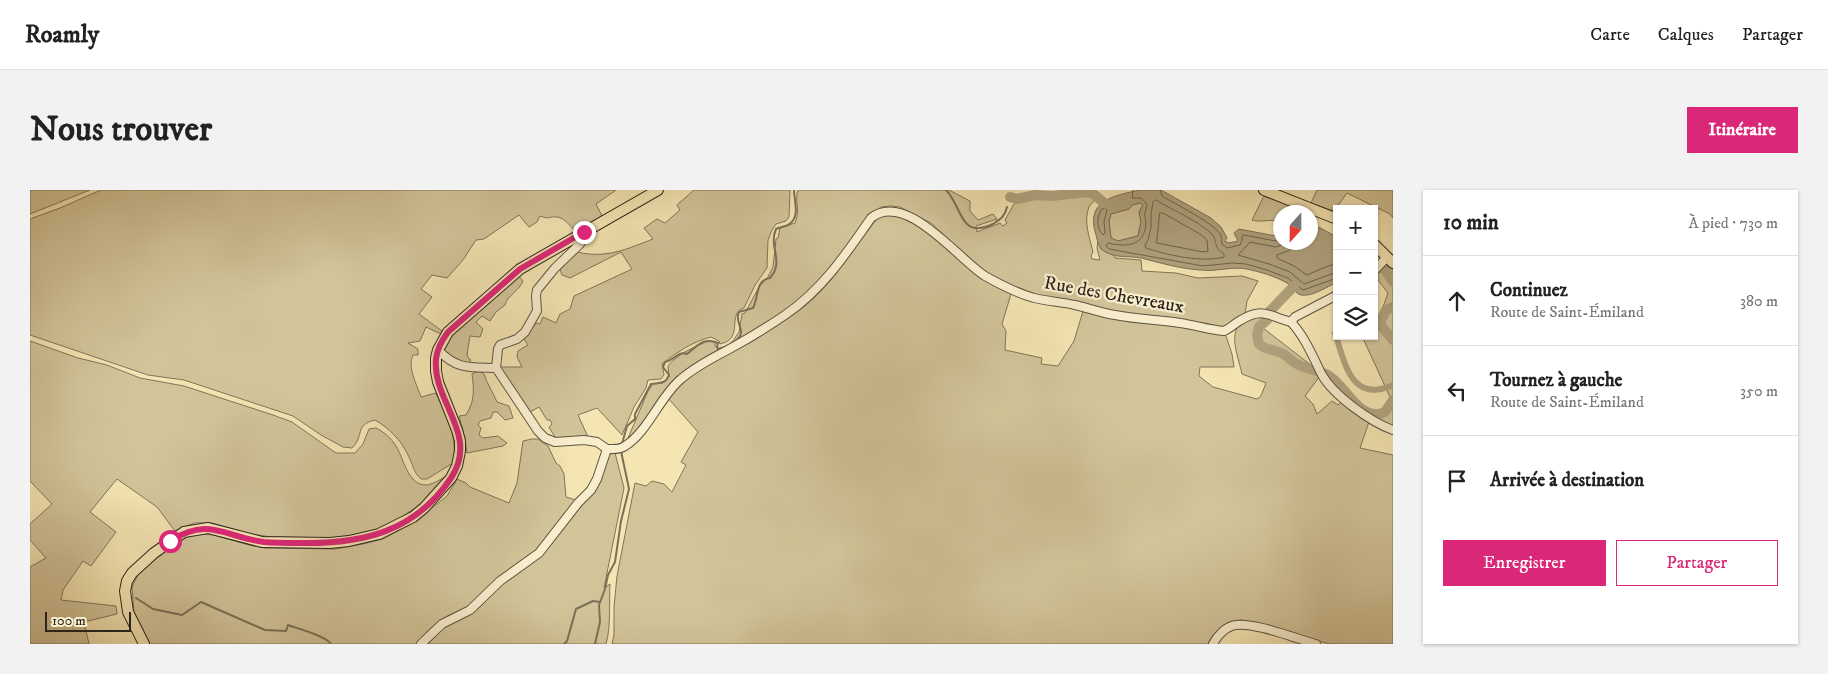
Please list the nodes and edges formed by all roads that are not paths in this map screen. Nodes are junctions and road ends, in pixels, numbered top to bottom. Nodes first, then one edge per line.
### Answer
1 (658, 190) edge
2 (1264, 190) edge
3 (1333, 216) edge
4 (584, 232) junction
5 (1378, 249) edge
6 (1387, 261) edge
7 (1333, 298) edge
8 (1290, 322) junction
9 (438, 350) junction
10 (496, 368) junction
11 (1393, 430) edge
12 (607, 449) junction
13 (144, 644) edge
14 (421, 644) edge
15 (1213, 644) edge
16 (1316, 644) edge

1 - 4 main road
2 - 3 main road
4 - 9 main road
4 - 10 street
5 - 6 main road
7 - 8 street
8 - 11 street
8 - 12 street, Rue des Chevreaux
9 - 10 street
9 - 13 main road
10 - 12 street
12 - 14 street
15 - 16 street

